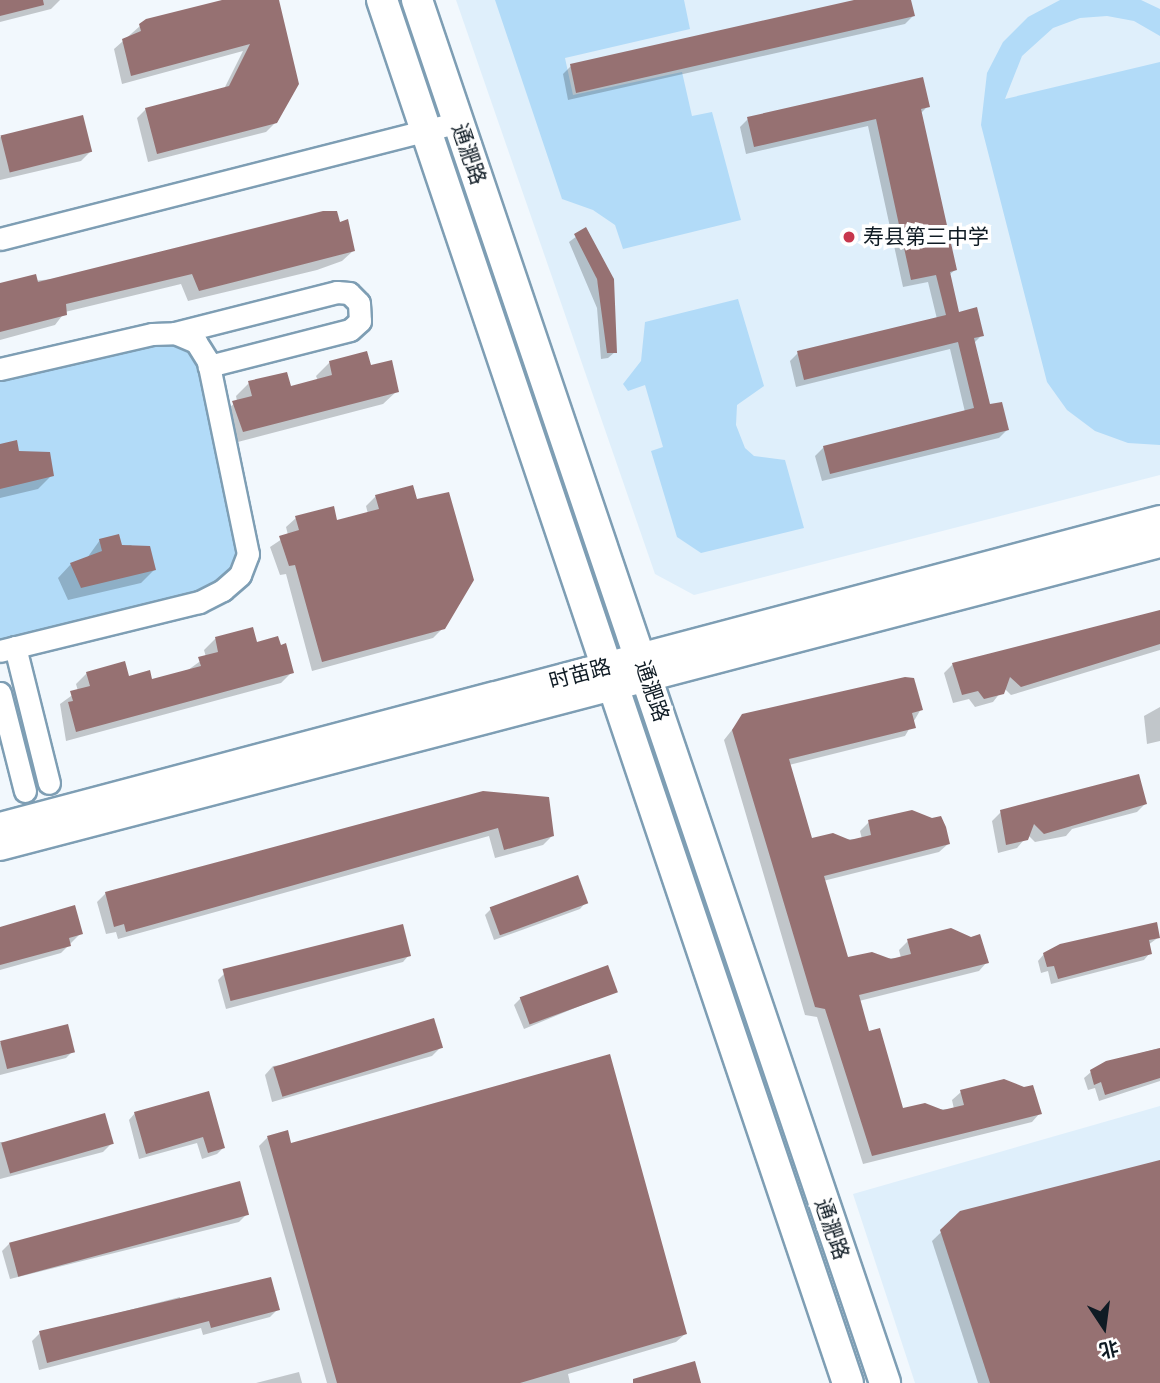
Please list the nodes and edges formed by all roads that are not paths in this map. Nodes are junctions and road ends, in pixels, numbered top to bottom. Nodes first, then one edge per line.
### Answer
1 (382, 0) edge
2 (417, 0) edge
3 (458, 122) junction
4 (427, 131) junction
5 (0, 239) edge
6 (175, 333) junction
7 (209, 366) junction
8 (0, 369) edge
9 (1160, 519) edge
10 (1160, 544) edge
11 (8, 649) edge
12 (644, 668) junction
13 (610, 677) junction
14 (0, 693) edge
15 (49, 783) dead end
16 (25, 791) dead end
17 (0, 827) edge
18 (0, 847) edge
19 (848, 1383) edge
20 (884, 1383) edge

1 - 4 main road, 通淝路
2 - 3 main road, 通淝路
3 - 4 street
3 - 12 main road, 通淝路
4 - 5 street
4 - 13 main road, 通淝路
6 - 7 street
6 - 7 street
6 - 8 street
7 - 11 street
9 - 12 street, 时苗路
10 - 12 street, 时苗路
11 - 15 street
12 - 13 street, 时苗路
12 - 20 main road, 通淝路
13 - 17 street, 时苗路
13 - 18 street, 时苗路
13 - 19 main road, 通淝路
14 - 16 street

